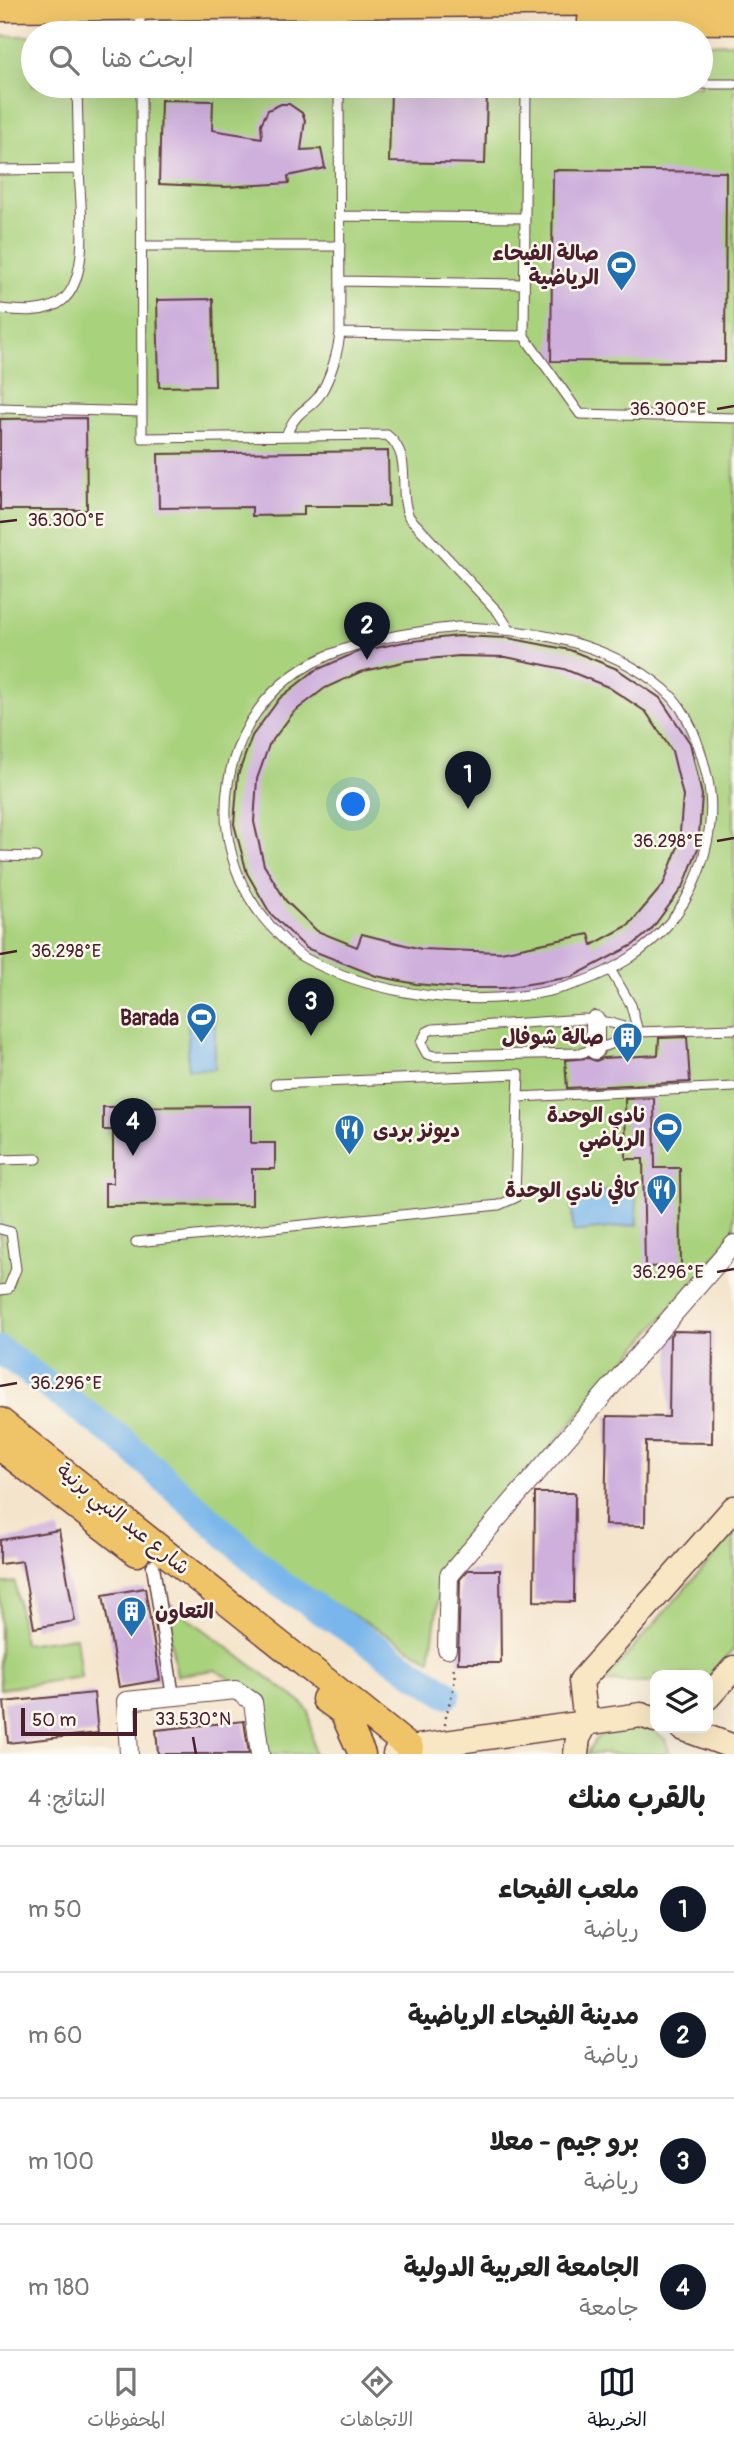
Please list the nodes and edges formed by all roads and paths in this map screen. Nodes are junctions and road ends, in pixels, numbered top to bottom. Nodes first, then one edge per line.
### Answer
1 (734, 1) edge
2 (350, 6) junction
3 (140, 7) junction
4 (0, 8) edge
5 (75, 20) edge
6 (140, 21) edge
7 (344, 21) edge
8 (550, 21) edge
9 (734, 21) edge
10 (713, 23) edge
11 (713, 84) edge
12 (734, 84) edge
13 (77, 98) edge
14 (141, 98) edge
15 (339, 98) edge
16 (526, 98) edge
17 (79, 169) junction
18 (0, 170) edge
19 (339, 216) junction
20 (525, 218) junction
21 (142, 246) junction
22 (340, 246) junction
23 (340, 281) junction
24 (524, 284) junction
25 (0, 309) edge
26 (340, 333) junction
27 (524, 336) junction
28 (0, 408) edge
29 (142, 412) junction
30 (734, 418) edge
31 (286, 436) junction
32 (509, 629) junction
33 (0, 856) edge
34 (36, 857) dead end
35 (611, 971) junction
36 (595, 1020) junction
37 (734, 1030) edge
38 (638, 1032) junction
39 (595, 1050) junction
40 (275, 1084) dead end
41 (734, 1087) edge
42 (518, 1097) junction
43 (37, 1159) dead end
44 (0, 1160) edge
45 (0, 1229) edge
46 (136, 1242) dead end
47 (734, 1244) edge
48 (0, 1290) edge
49 (0, 1421) edge
50 (0, 1447) edge
51 (734, 1508) edge
52 (153, 1566) junction
53 (447, 1649) joint
54 (734, 1668) edge
55 (713, 1691) edge
56 (173, 1696) junction
57 (650, 1719) edge
58 (586, 1723) junction
59 (501, 1733) junction
60 (684, 1733) edge
61 (695, 1733) edge
62 (445, 1742) junction
63 (734, 1747) edge
64 (402, 1751) edge
65 (129, 1754) edge
66 (260, 1754) edge
67 (362, 1754) edge
68 (520, 1754) edge
69 (576, 1754) edge
70 (696, 1754) edge

1 - 2 main road
2 - 3 main road
2 - 7 lane
2 - 8 main road
3 - 5 main road
3 - 6 lane
4 - 5 main road
9 - 10 main road
11 - 12 lane
13 - 17 lane
14 - 21 lane
15 - 19 lane
16 - 20 lane
17 - 18 lane
17 - 25 lane
19 - 20 lane
19 - 22 lane
20 - 24 lane
21 - 22 lane
21 - 29 lane
22 - 23 lane
23 - 24 lane
23 - 26 lane
24 - 27 lane
26 - 27 lane
26 - 31 lane
27 - 30 lane
28 - 29 lane
29 - 31 lane
31 - 32 lane
32 - 35 lane
32 - 35 lane
33 - 34 lane
35 - 38 lane
36 - 38 lane
36 - 39 street
36 - 39 lane
37 - 38 lane
38 - 39 lane
40 - 42 lane
41 - 42 lane
42 - 46 lane
43 - 44 lane
45 - 48 lane
47 - 53 street
49 - 64 main road, شارع عبد النبي برنية
50 - 52 main road, شارع عبد النبي برنية
51 - 58 main road
52 - 56 street
52 - 67 main road, شارع عبد النبي برنية
53 - 62 path
54 - 55 main road
56 - 65 street
56 - 66 street
57 - 58 main road
58 - 59 main road
58 - 69 main road
59 - 62 main road
59 - 68 main road
60 - 70 main road
61 - 63 main road
62 - 64 main road

